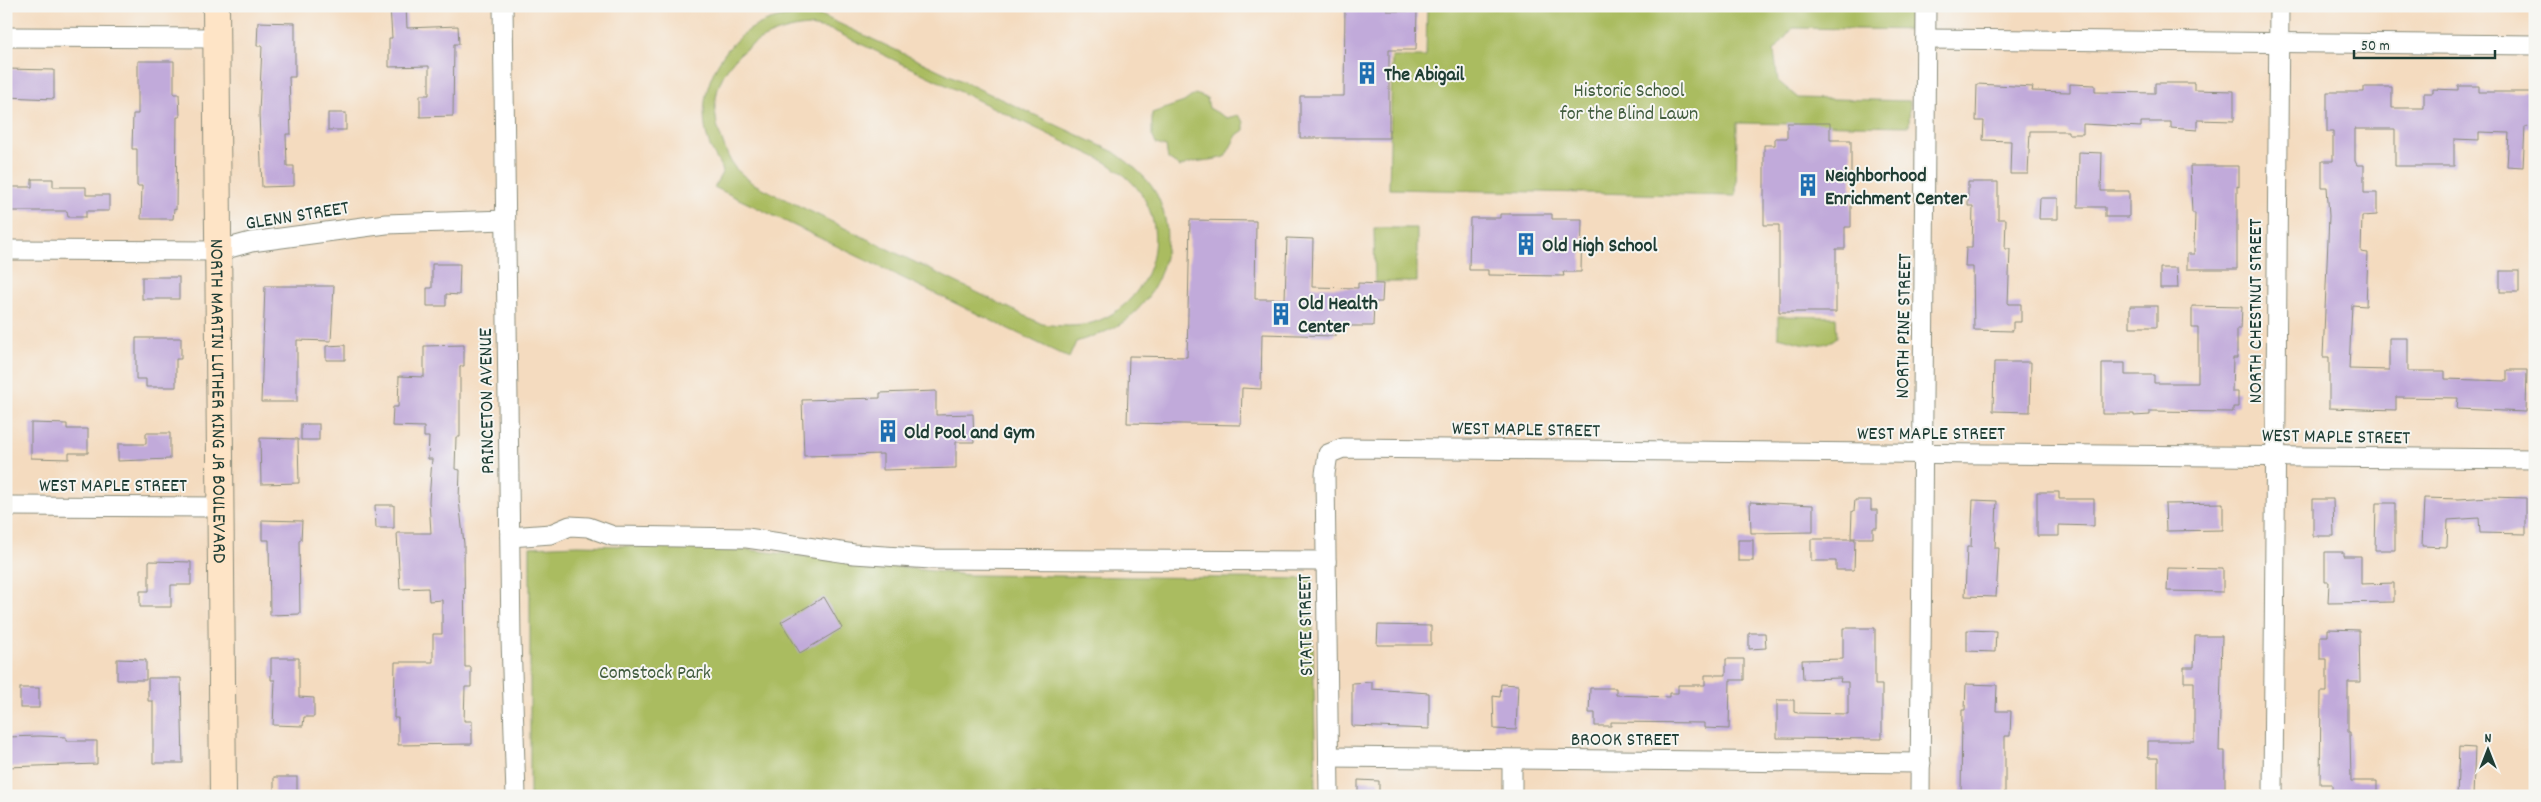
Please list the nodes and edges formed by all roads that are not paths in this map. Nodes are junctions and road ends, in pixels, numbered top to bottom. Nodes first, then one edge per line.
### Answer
1 (216, 6) edge
2 (503, 6) edge
3 (1926, 6) edge
4 (2279, 6) edge
5 (6, 37) edge
6 (216, 38) junction
7 (1926, 39) junction
8 (2279, 42) junction
9 (2535, 45) edge
10 (505, 220) junction
11 (6, 250) edge
12 (218, 251) junction
13 (1328, 454) joint
14 (1923, 454) junction
15 (2275, 457) junction
16 (2535, 460) edge
17 (6, 506) edge
18 (220, 507) junction
19 (510, 537) junction
20 (1326, 561) junction
21 (1329, 757) junction
22 (1512, 760) junction
23 (1921, 763) junction
24 (223, 796) edge
25 (516, 796) edge
26 (1330, 796) edge
27 (1512, 796) edge
28 (1920, 796) edge
29 (2273, 796) edge

1 - 6 street, NORTH MARTIN LUTHER KING JR BOULEVARD
2 - 10 street, PRINCETON AVENUE
3 - 7 street, NORTH PINE STREET
4 - 8 street, NORTH CHESTNUT STREET
5 - 6 street
6 - 12 street, NORTH MARTIN LUTHER KING JR BOULEVARD
7 - 8 street
7 - 14 street, NORTH PINE STREET
8 - 9 street
8 - 15 street, NORTH CHESTNUT STREET
10 - 12 street, GLENN STREET
10 - 19 street, PRINCETON AVENUE
11 - 12 street, GLENN STREET
12 - 18 street, NORTH MARTIN LUTHER KING JR BOULEVARD
13 - 14 street, WEST MAPLE STREET
13 - 20 street, STATE STREET
14 - 15 street, WEST MAPLE STREET
14 - 23 street, NORTH PINE STREET
15 - 16 street, WEST MAPLE STREET
15 - 29 street, NORTH CHESTNUT STREET
17 - 18 street, WEST MAPLE STREET
18 - 24 street, NORTH MARTIN LUTHER KING JR BOULEVARD
19 - 20 street
19 - 25 street, PRINCETON AVENUE
20 - 21 street, STATE STREET
21 - 22 street, BROOK STREET
21 - 26 street, STATE STREET
22 - 23 street, BROOK STREET
22 - 27 street
23 - 28 street, NORTH PINE STREET

